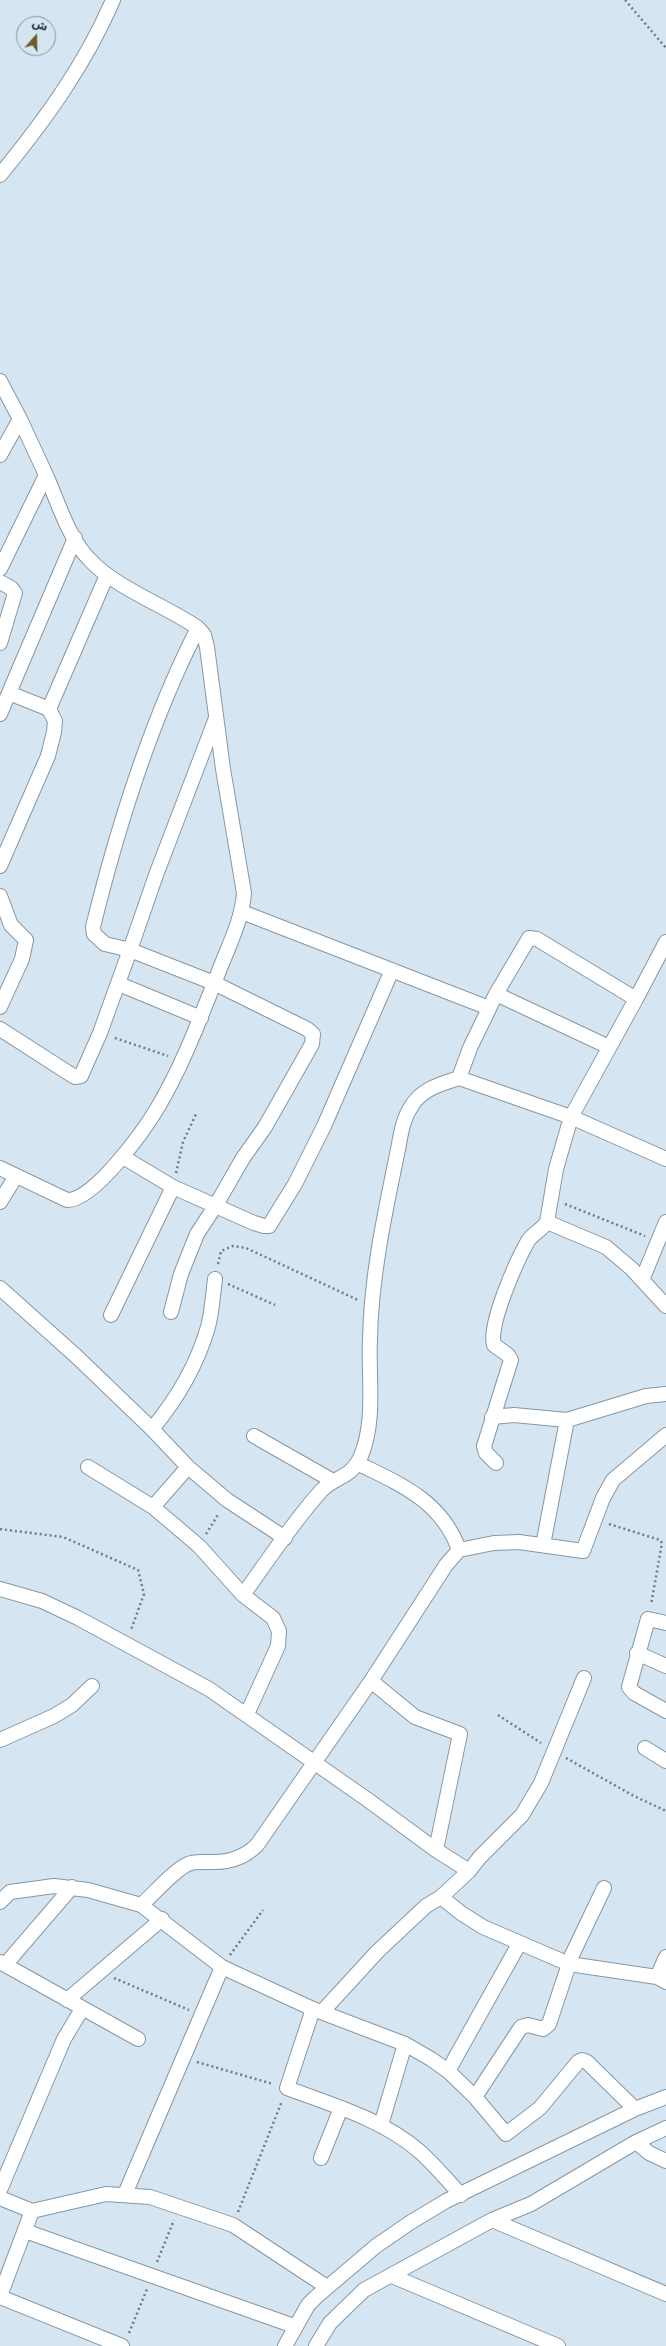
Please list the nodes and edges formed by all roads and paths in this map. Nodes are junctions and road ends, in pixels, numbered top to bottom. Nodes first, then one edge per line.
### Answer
1 (113, 0) edge
2 (625, 0) edge
3 (666, 48) edge
4 (0, 175) edge
5 (0, 381) edge
6 (20, 419) junction
7 (0, 455) edge
8 (46, 475) junction
9 (75, 538) junction
10 (0, 569) edge
11 (107, 575) junction
12 (0, 582) edge
13 (198, 628) junction
14 (0, 643) edge
15 (9, 694) junction
16 (49, 709) junction
17 (0, 714) edge
18 (216, 718) junction
19 (0, 866) edge
20 (0, 896) edge
21 (242, 912) junction
22 (666, 942) edge
23 (130, 950) junction
24 (392, 970) junction
25 (214, 983) junction
26 (118, 984) junction
27 (496, 994) junction
28 (636, 999) junction
29 (0, 1006) edge
30 (490, 1008) junction
31 (201, 1018) junction
32 (0, 1029) edge
33 (100, 1033) junction
34 (609, 1047) junction
35 (180, 1060) junction
36 (459, 1078) junction
37 (196, 1114) dead end
38 (571, 1117) junction
39 (123, 1158) junction
40 (666, 1159) edge
41 (0, 1168) edge
42 (16, 1176) junction
43 (173, 1187) junction
44 (551, 1198) junction
45 (0, 1202) edge
46 (216, 1205) junction
47 (547, 1222) junction
48 (666, 1222) edge
49 (658, 1242) junction
50 (215, 1278) junction
51 (642, 1280) junction
52 (0, 1288) edge
53 (275, 1306) dead end
54 (372, 1306) junction
55 (666, 1306) edge
56 (170, 1312) dead end
57 (111, 1315) dead end
58 (666, 1394) edge
59 (492, 1417) junction
60 (567, 1420) junction
61 (152, 1428) junction
62 (666, 1435) edge
63 (254, 1436) dead end
64 (357, 1463) junction
65 (496, 1463) dead end
66 (88, 1467) dead end
67 (188, 1467) junction
68 (334, 1481) junction
69 (227, 1500) junction
70 (153, 1507) junction
71 (595, 1520) junction
72 (0, 1529) edge
73 (285, 1538) junction
74 (199, 1546) junction
75 (543, 1546) junction
76 (458, 1550) junction
77 (0, 1588) edge
78 (243, 1595) junction
79 (648, 1619) junction
80 (666, 1623) edge
81 (125, 1645) junction
82 (637, 1653) junction
83 (666, 1666) edge
84 (584, 1678) dead end
85 (371, 1681) junction
86 (92, 1686) dead end
87 (666, 1712) edge
88 (246, 1714) junction
89 (498, 1715) dead end
90 (0, 1740) edge
91 (645, 1748) dead end
92 (554, 1751) junction
93 (666, 1760) edge
94 (313, 1763) junction
95 (666, 1811) edge
96 (436, 1850) junction
97 (469, 1871) junction
98 (72, 1887) junction
99 (604, 1888) dead end
100 (3, 1893) edge
101 (440, 1897) junction
102 (141, 1905) junction
103 (262, 1910) dead end
104 (162, 1919) junction
105 (519, 1944) junction
106 (666, 1957) edge
107 (2, 1964) edge
108 (569, 1964) junction
109 (222, 1967) junction
110 (99, 1971) junction
111 (662, 1979) edge
112 (67, 2000) junction
113 (82, 2009) junction
114 (317, 2010) junction
115 (200, 2015) junction
116 (138, 2039) dead end
117 (405, 2044) junction
118 (183, 2058) junction
119 (448, 2071) junction
120 (287, 2088) junction
121 (475, 2096) junction
122 (666, 2097) edge
123 (341, 2108) junction
124 (635, 2109) junction
125 (381, 2125) junction
126 (666, 2128) edge
127 (636, 2142) junction
128 (322, 2158) dead end
129 (666, 2161) edge
130 (0, 2190) edge
131 (125, 2194) junction
132 (461, 2195) junction
133 (0, 2198) edge
134 (179, 2206) junction
135 (32, 2211) junction
136 (492, 2220) junction
137 (233, 2225) junction
138 (25, 2231) junction
139 (152, 2275) junction
140 (392, 2276) junction
141 (327, 2287) junction
142 (666, 2294) edge
143 (0, 2296) edge
144 (294, 2326) junction
145 (124, 2342) edge
146 (285, 2346) edge
147 (316, 2346) edge
148 (558, 2346) edge

1 - 4 street
2 - 3 path
5 - 6 street
6 - 7 street
6 - 8 street
8 - 9 street
8 - 10 street
9 - 11 street
9 - 15 street
11 - 13 street
11 - 16 street
12 - 14 street
13 - 18 street
13 - 23 street
15 - 16 street
15 - 17 street
16 - 19 street
18 - 21 street
18 - 23 street
20 - 29 street
21 - 24 street
21 - 25 street
22 - 28 street
23 - 25 street
23 - 26 street
24 - 30 street
24 - 46 street
25 - 31 street
25 - 46 street
26 - 31 street
26 - 33 street
27 - 28 street
27 - 30 street
27 - 34 street
28 - 34 street
30 - 36 street
31 - 35 street
32 - 33 street
33 - 35 path
34 - 38 street
35 - 39 street
36 - 38 street
36 - 54 street
37 - 43 path
38 - 40 street
38 - 44 street
39 - 42 street
39 - 43 street
41 - 42 street
42 - 45 street
43 - 46 street
43 - 57 street
44 - 47 street
44 - 49 path
46 - 56 street
47 - 51 street
47 - 59 street
48 - 49 street
49 - 51 street
50 - 53 path
50 - 54 path
50 - 61 street
51 - 55 street
52 - 61 street
54 - 64 street
58 - 60 street
59 - 60 street
59 - 65 street
60 - 75 street
61 - 67 street
62 - 71 street
63 - 68 street
64 - 68 street
64 - 76 street
66 - 70 street
67 - 69 street
67 - 70 street
68 - 73 street
69 - 73 street
69 - 74 path
70 - 74 street
71 - 75 street
71 - 79 path
72 - 81 path
73 - 78 street
74 - 78 street
75 - 76 street
76 - 85 street
77 - 81 street
78 - 88 street
79 - 80 street
79 - 82 street
81 - 88 street
82 - 83 street
82 - 87 street
84 - 92 street
85 - 94 street
85 - 96 street
86 - 90 street
88 - 94 street
89 - 92 path
91 - 93 street
92 - 95 path
92 - 97 street
94 - 96 street
94 - 102 street
96 - 97 street
97 - 101 street
98 - 100 street
98 - 102 street
98 - 107 street
99 - 108 street
101 - 105 street
101 - 114 street
102 - 104 street
103 - 109 path
104 - 109 street
104 - 110 street
105 - 108 street
105 - 119 street
106 - 111 street
107 - 112 street
108 - 111 street
108 - 121 street
109 - 114 street
109 - 115 street
110 - 112 street
110 - 115 path
112 - 113 street
113 - 116 street
113 - 130 street
114 - 117 street
114 - 120 street
115 - 118 street
117 - 119 street
117 - 125 street
118 - 120 path
118 - 131 street
119 - 121 street
120 - 123 street
120 - 137 path
121 - 124 street
122 - 124 street
123 - 125 street
123 - 128 street
124 - 132 street
125 - 132 street
126 - 127 street
127 - 129 street
127 - 136 street
131 - 134 street
131 - 135 street
132 - 141 street
133 - 135 street
134 - 137 street
134 - 139 path
135 - 138 street
136 - 140 street
136 - 142 street
137 - 141 street
138 - 139 street
138 - 143 street
139 - 144 street
139 - 145 path
140 - 147 street
140 - 148 street
141 - 144 street
143 - 145 street
144 - 146 street

